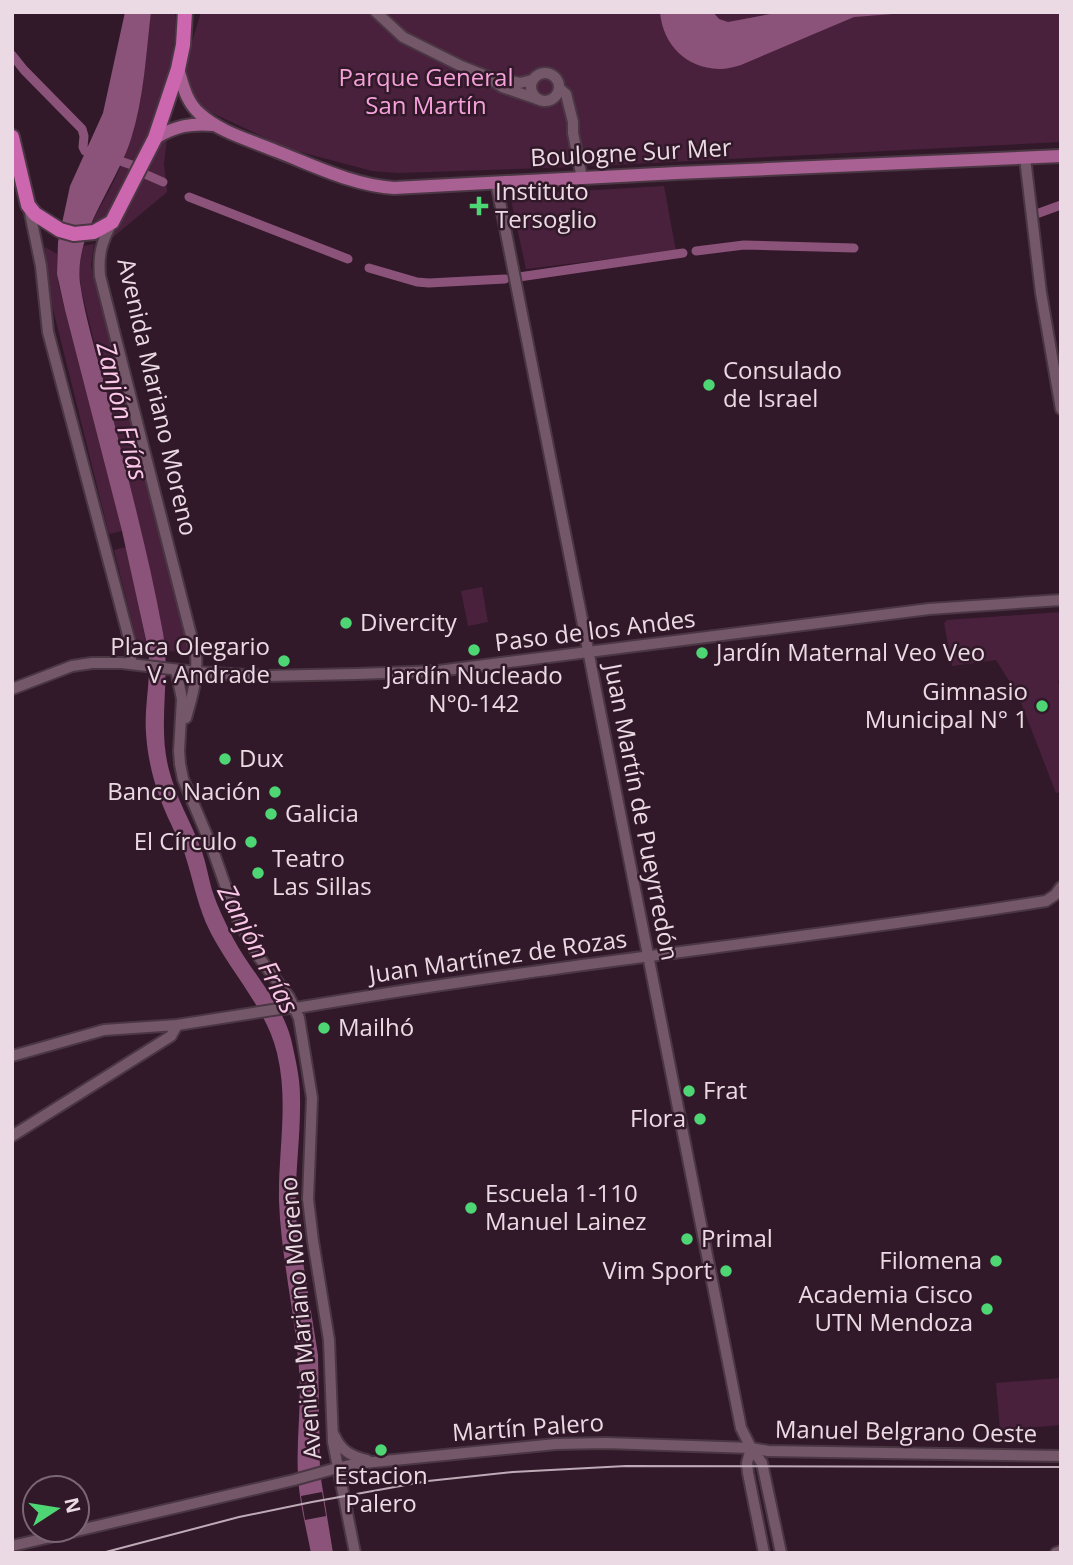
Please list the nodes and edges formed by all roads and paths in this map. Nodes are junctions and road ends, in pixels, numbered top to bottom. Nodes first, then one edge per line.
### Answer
1 (185, 12) edge
2 (191, 12) edge
3 (376, 12) edge
4 (183, 45) junction
5 (178, 69) junction
6 (486, 76) junction
7 (532, 80) junction
8 (559, 88) junction
9 (542, 100) junction
10 (214, 125) junction
11 (573, 133) junction
12 (155, 138) junction
13 (12, 139) edge
14 (1061, 156) edge
15 (1026, 158) junction
16 (582, 178) junction
17 (496, 182) junction
18 (28, 205) junction
19 (112, 222) junction
20 (1061, 409) edge
21 (1061, 600) edge
22 (589, 652) junction
23 (131, 664) junction
24 (171, 669) junction
25 (197, 672) junction
26 (221, 674) junction
27 (12, 689) edge
28 (194, 694) junction
29 (182, 729) junction
30 (1061, 887) edge
31 (648, 957) junction
32 (295, 1008) junction
33 (177, 1025) junction
34 (12, 1056) edge
35 (12, 1136) edge
36 (332, 1432) junction
37 (751, 1448) junction
38 (1061, 1456) edge
39 (377, 1462) junction
40 (337, 1468) junction
41 (12, 1550) edge
42 (355, 1553) edge
43 (764, 1553) edge
44 (781, 1553) edge

1 - 4 highway, Avenida Mariano Moreno
2 - 4 main road
3 - 6 street
4 - 5 highway, Avenida Mariano Moreno
5 - 10 main road, Boulogne Sur Mer
5 - 12 highway, Avenida Mariano Moreno
6 - 7 street
6 - 9 street
7 - 8 street
7 - 9 street
8 - 9 street
8 - 11 street
9 - 11 street
10 - 12 main road, Boulogne Sur Mer
10 - 17 main road, Boulogne Sur Mer
11 - 16 street
12 - 19 highway, Avenida Mariano Moreno
13 - 18 highway
14 - 15 main road, Boulogne Sur Mer
15 - 16 main road, Boulogne Sur Mer
15 - 20 street
16 - 17 main road, Boulogne Sur Mer
17 - 22 street, Juan Martín de Pueyrredón
18 - 19 highway
18 - 23 street
19 - 25 street, Avenida Mariano Moreno
21 - 22 street, Paso de los Andes
22 - 26 street, Paso de los Andes
22 - 31 street, Juan Martín de Pueyrredón
23 - 24 street, Paso de los Andes
23 - 27 street, Paso de los Andes
24 - 25 street, Paso de los Andes
24 - 29 street, Avenida Mariano Moreno
25 - 26 street, Paso de los Andes
25 - 28 street, Avenida Mariano Moreno
26 - 28 street
28 - 29 street, Avenida Mariano Moreno
29 - 32 street, Avenida Mariano Moreno
30 - 31 street, Juan Martínez de Rozas
31 - 32 street, Juan Martínez de Rozas
31 - 37 street, Juan Martín de Pueyrredón
32 - 33 street, Juan Martínez de Rozas
32 - 36 street, Avenida Mariano Moreno
33 - 34 street, Juan Martínez de Rozas
33 - 35 street
36 - 39 street
36 - 40 street, Avenida Mariano Moreno
37 - 38 street, Manuel Belgrano Oeste
37 - 39 street, Martín Palero
37 - 43 street, Juan Martín de Pueyrredón
37 - 44 street, Juan Martín de Pueyrredón
39 - 40 street, Martín Palero
40 - 41 street, Martín Palero
40 - 42 street, Avenida Mariano Moreno

